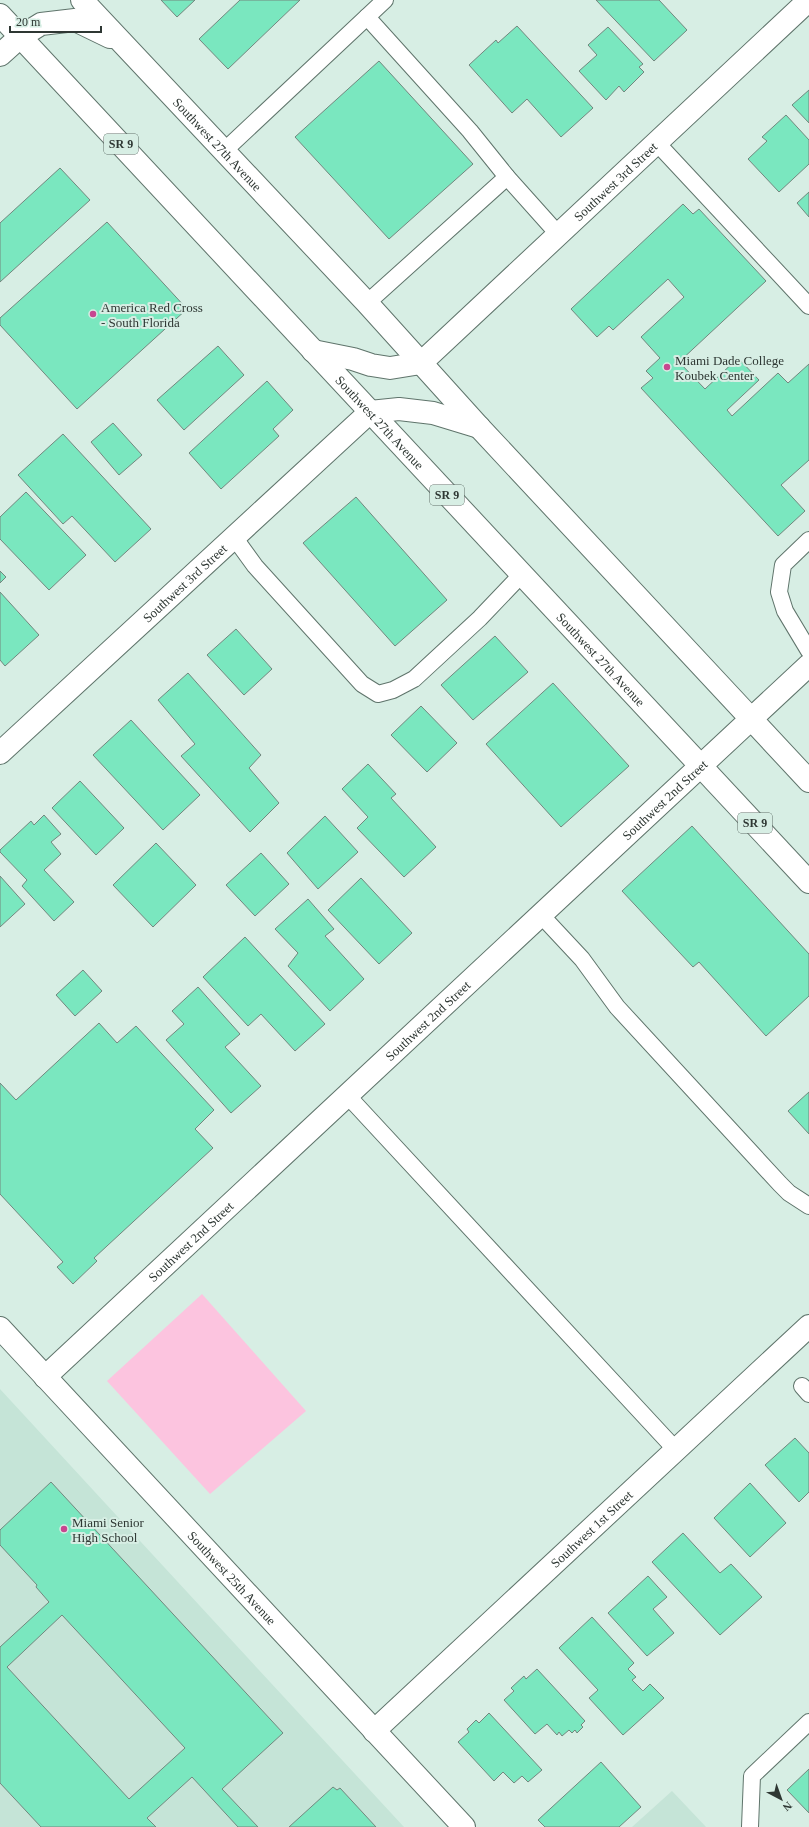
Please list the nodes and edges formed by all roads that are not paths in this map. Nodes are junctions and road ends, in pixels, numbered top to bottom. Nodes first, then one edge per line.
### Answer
1 (82, 0) edge
2 (385, 0) edge
3 (809, 0) edge
4 (0, 15) edge
5 (368, 17) junction
6 (20, 37) junction
7 (124, 44) junction
8 (0, 55) edge
9 (656, 142) junction
10 (224, 151) junction
11 (507, 177) junction
12 (558, 234) junction
13 (367, 303) junction
14 (809, 306) edge
15 (313, 351) junction
16 (421, 363) junction
17 (370, 412) junction
18 (479, 427) junction
19 (234, 537) junction
20 (809, 540) edge
21 (522, 574) junction
22 (809, 651) edge
23 (809, 664) edge
24 (750, 718) junction
25 (0, 754) edge
26 (700, 765) junction
27 (809, 781) edge
28 (809, 882) edge
29 (540, 914) junction
30 (346, 1094) junction
31 (809, 1206) edge
32 (809, 1326) edge
33 (0, 1328) edge
34 (45, 1377) junction
35 (676, 1450) junction
36 (809, 1722) edge
37 (374, 1731) junction
38 (464, 1827) edge
39 (750, 1827) edge

1 - 7 main road, Southwest 27th Avenue
2 - 5 lane
3 - 9 main road, Southwest 3rd Street
4 - 6 main road, Southwest 27th Avenue / SR 9
5 - 10 lane
5 - 11 lane
6 - 7 main road
6 - 8 main road
6 - 15 main road, Southwest 27th Avenue / SR 9
7 - 10 main road, Southwest 27th Avenue
9 - 12 main road, Southwest 3rd Street
9 - 14 lane
10 - 13 main road, Southwest 27th Avenue
11 - 12 lane
11 - 13 lane
12 - 16 main road, Southwest 3rd Street
13 - 16 main road, Southwest 27th Avenue
15 - 16 main road
15 - 17 main road, Southwest 27th Avenue / SR 9
16 - 18 main road, Southwest 27th Avenue
17 - 18 main road
17 - 19 main road, Southwest 3rd Street
17 - 21 main road, Southwest 27th Avenue / SR 9
18 - 24 main road, Southwest 27th Avenue
19 - 21 lane
19 - 25 main road, Southwest 3rd Street
20 - 22 lane
21 - 26 main road, Southwest 27th Avenue / SR 9
23 - 24 main road, Southwest 2nd Street
24 - 26 main road, Southwest 2nd Street
24 - 27 main road, Southwest 27th Avenue
26 - 28 main road, Southwest 27th Avenue / SR 9
26 - 29 main road, Southwest 2nd Street
29 - 30 main road, Southwest 2nd Street
29 - 31 lane
30 - 34 main road, Southwest 2nd Street
30 - 35 lane
32 - 35 main road, Southwest 1st Street
33 - 34 main road, Southwest 25th Avenue
34 - 37 main road, Southwest 25th Avenue
35 - 37 main road, Southwest 1st Street
36 - 39 lane
37 - 38 main road, Southwest 25th Avenue

